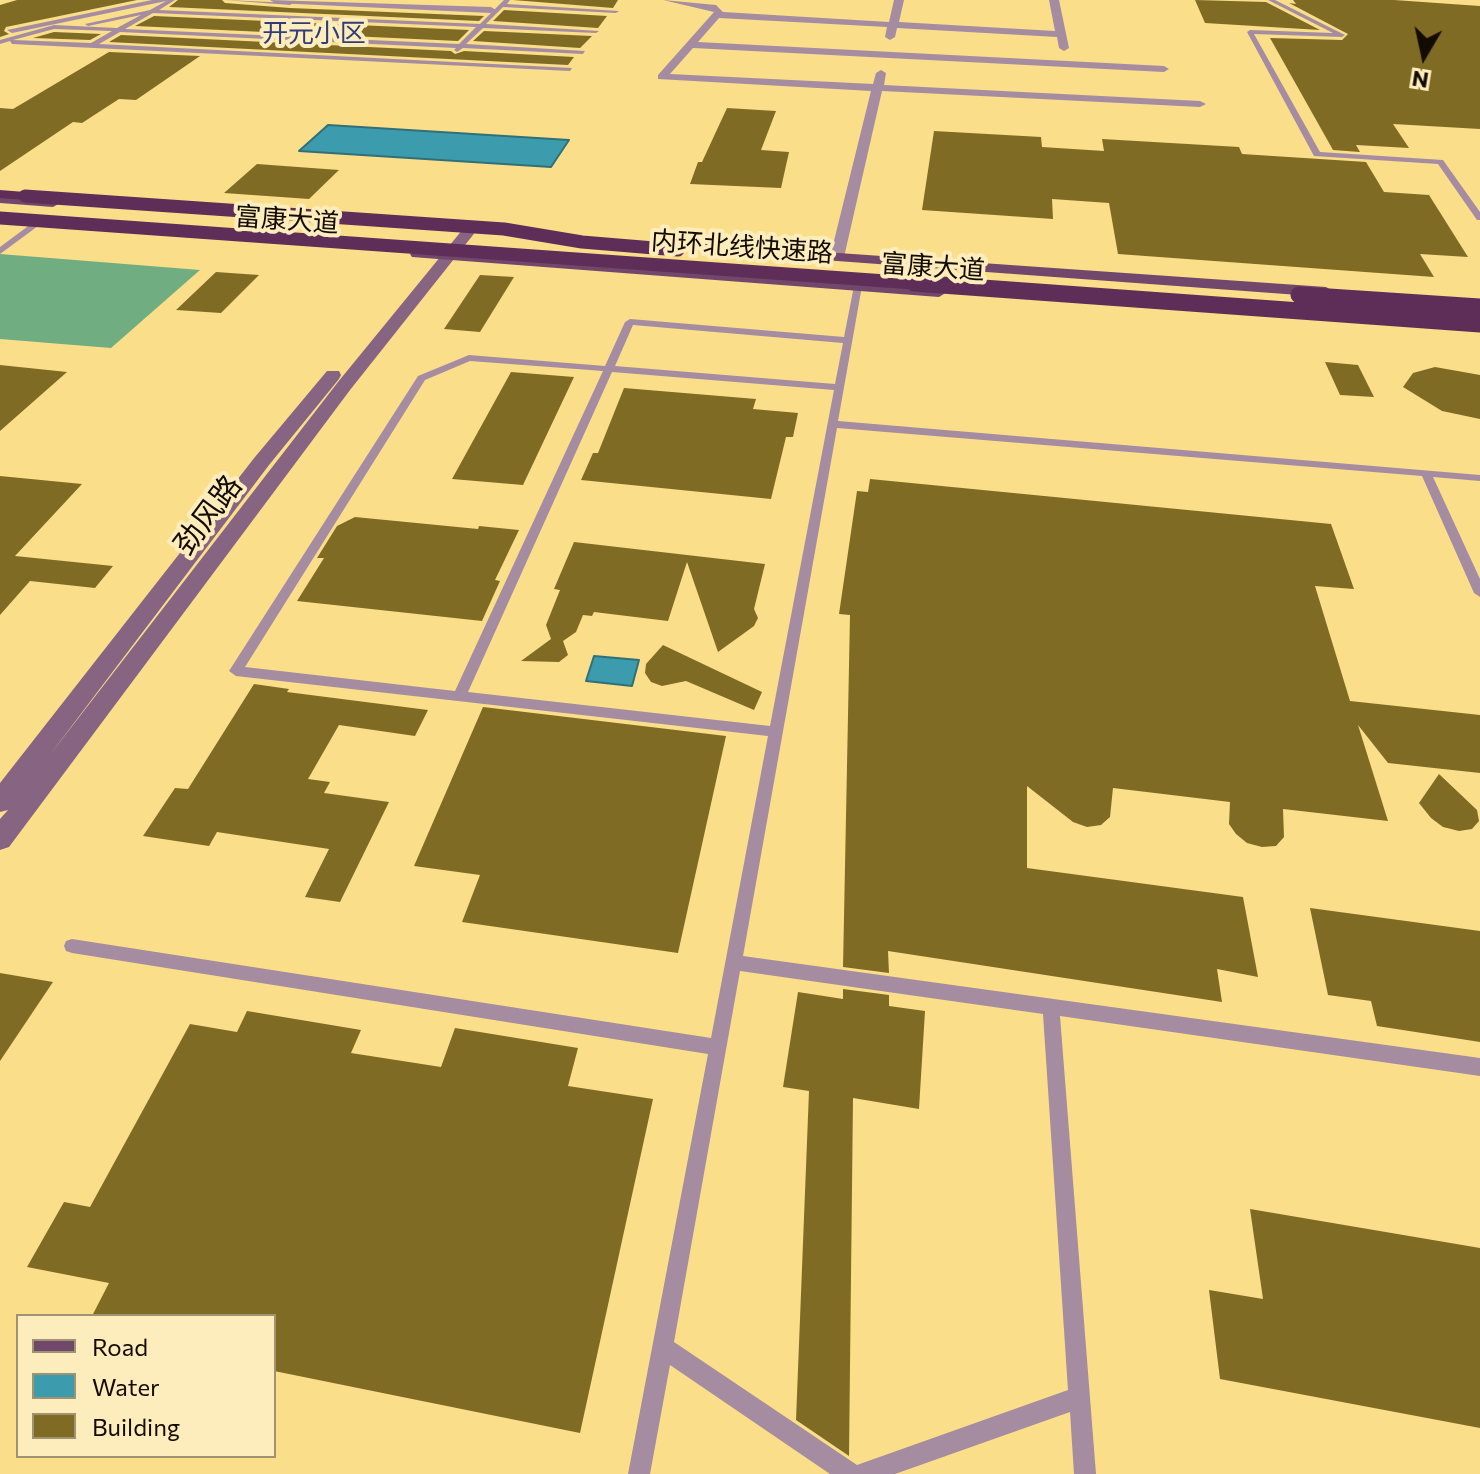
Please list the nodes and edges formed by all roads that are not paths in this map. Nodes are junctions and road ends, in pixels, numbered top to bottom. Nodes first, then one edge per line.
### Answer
1 (111, 0) edge
2 (169, 0) edge
3 (228, 0) edge
4 (275, 0) edge
5 (668, 0) edge
6 (899, 0) edge
7 (1054, 0) edge
8 (1271, 0) edge
9 (504, 2) edge
10 (336, 3) edge
11 (152, 11) junction
12 (493, 11) junction
13 (616, 11) dead end
14 (717, 15) junction
15 (314, 18) junction
16 (0, 22) edge
17 (893, 24) junction
18 (305, 25) dead end
19 (482, 25) junction
20 (67, 28) junction
21 (12, 30) dead end
22 (118, 30) junction
23 (296, 31) dead end
24 (596, 31) dead end
25 (1061, 34) junction
26 (287, 38) junction
27 (1, 41) edge
28 (92, 45) junction
29 (690, 45) junction
30 (461, 46) junction
31 (583, 52) dead end
32 (266, 54) junction
33 (886, 54) junction
34 (443, 63) junction
35 (570, 69) dead end
36 (1164, 69) dead end
37 (1070, 81) junction
38 (878, 88) junction
39 (1200, 104) dead end
40 (0, 199) edge
41 (1480, 218) edge
42 (0, 221) edge
43 (34, 226) junction
44 (0, 231) edge
45 (459, 231) junction
46 (0, 251) edge
47 (440, 256) junction
48 (740, 256) junction
49 (837, 257) junction
50 (733, 271) junction
51 (858, 286) junction
52 (1480, 305) edge
53 (1480, 324) edge
54 (1480, 331) edge
55 (846, 340) junction
56 (608, 369) junction
57 (839, 387) junction
58 (832, 424) junction
59 (1426, 473) junction
60 (1480, 478) edge
61 (1480, 593) edge
62 (459, 696) junction
63 (776, 732) junction
64 (0, 802) edge
65 (0, 839) edge
66 (72, 946) dead end
67 (733, 962) junction
68 (1051, 1007) junction
69 (717, 1047) junction
70 (1480, 1067) edge
71 (662, 1347) junction
72 (1080, 1397) junction
73 (639, 1474) edge
74 (850, 1474) edge
75 (863, 1474) edge
76 (1085, 1474) edge

1 - 16 street
2 - 11 lane
2 - 21 street
3 - 10 lane
4 - 10 street
5 - 14 street
6 - 17 street
7 - 25 street
8 - 41 lane
9 - 12 lane
9 - 13 lane
10 - 12 street
10 - 15 lane
11 - 15 lane
11 - 20 lane
11 - 22 lane
12 - 19 lane
14 - 17 street
14 - 29 street
15 - 18 lane
15 - 19 lane
17 - 25 street
17 - 33 street
19 - 24 lane
19 - 30 lane
20 - 22 lane
20 - 27 lane
22 - 26 lane
22 - 28 lane
23 - 26 lane
25 - 37 street
26 - 30 lane
26 - 32 lane
27 - 28 lane
28 - 32 lane
29 - 33 street
29 - 38 street
30 - 31 lane
30 - 34 lane
32 - 34 lane
33 - 37 street
33 - 38 street
34 - 35 lane
36 - 37 street
37 - 38 street
37 - 39 street
38 - 49 street
40 - 45 main road, 富康大道
40 - 48 highway, 内环北线快速路, bridge
40 - 48 highway, bridge
42 - 43 main road, 富康大道
42 - 50 highway, 内环北线快速路, bridge
43 - 46 lane
43 - 47 main road, 富康大道
44 - 50 highway, bridge
45 - 47 street, 劲风路
45 - 49 main road, 富康大道
47 - 51 main road, 富康大道
47 - 64 street, 劲风路
47 - 65 street, 劲风路
48 - 52 highway, 内环北线快速路, bridge
49 - 52 main road, 富康大道
50 - 53 highway, 内环北线快速路, bridge
51 - 54 main road, 富康大道
51 - 55 lane
55 - 56 lane
55 - 57 lane
56 - 57 lane
56 - 62 lane
56 - 62 lane
57 - 58 lane
58 - 59 lane
58 - 63 lane
59 - 60 lane
59 - 61 lane
62 - 63 lane
63 - 67 lane
66 - 69 lane
67 - 68 lane
67 - 69 lane
68 - 70 lane
68 - 72 lane
69 - 71 lane
71 - 73 lane
71 - 74 lane
72 - 75 lane
72 - 76 lane

